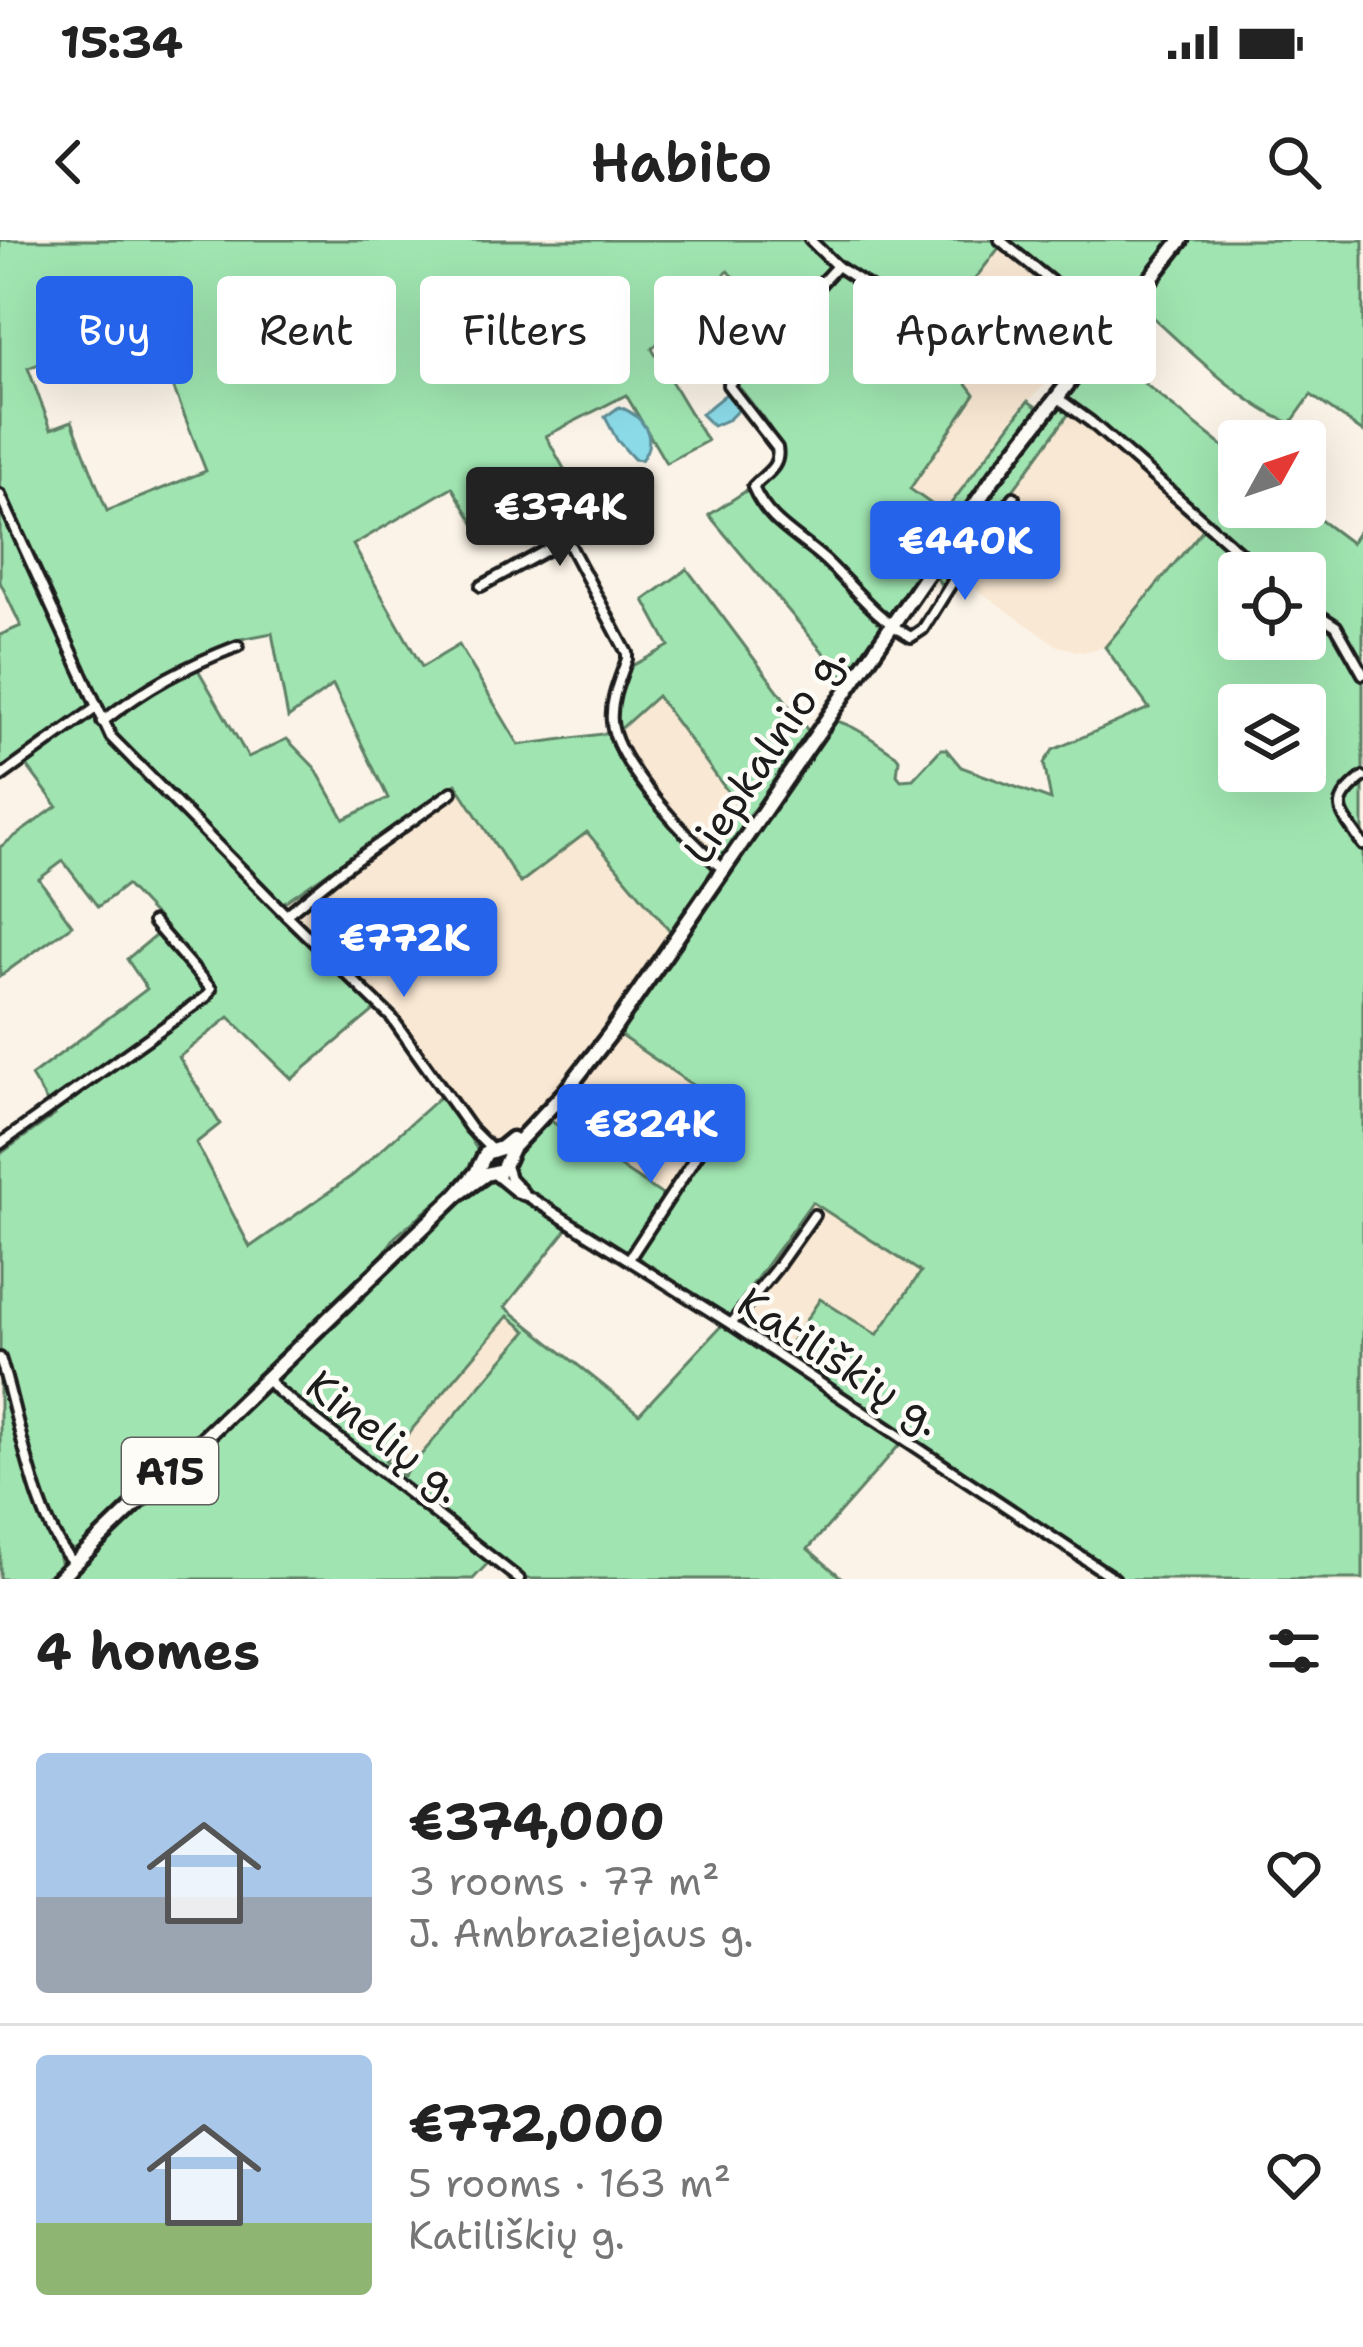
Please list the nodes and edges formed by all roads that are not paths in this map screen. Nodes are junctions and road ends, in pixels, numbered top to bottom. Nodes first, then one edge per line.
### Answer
1 (811, 240) edge
2 (1000, 240) edge
3 (1181, 240) edge
4 (837, 266) junction
5 (1044, 276) edge
6 (1152, 276) edge
7 (853, 277) edge
8 (1067, 384) edge
9 (1057, 397) junction
10 (0, 495) edge
11 (1014, 497) dead end
12 (618, 511) dead end
13 (567, 540) junction
14 (1238, 552) edge
15 (481, 586) dead end
16 (1326, 620) edge
17 (891, 626) junction
18 (238, 646) dead end
19 (1363, 674) edge
20 (96, 708) junction
21 (102, 722) junction
22 (0, 777) edge
23 (1363, 777) edge
24 (452, 792) dead end
25 (1363, 845) edge
26 (724, 870) junction
27 (286, 915) junction
28 (153, 922) dead end
29 (710, 1136) dead end
30 (0, 1144) edge
31 (494, 1161) junction
32 (814, 1215) dead end
33 (629, 1259) junction
34 (731, 1324) junction
35 (0, 1358) edge
36 (266, 1378) junction
37 (74, 1563) junction
38 (58, 1579) edge
39 (519, 1579) edge
40 (1115, 1579) edge

1 - 4 street
2 - 5 street
3 - 6 highway, Liepkalnio g. / A15
4 - 7 street
4 - 17 street
8 - 9 highway, Liepkalnio g. / A15
9 - 14 street
9 - 17 highway, Liepkalnio g. / A15
10 - 20 street, Katiliškių g.
11 - 17 street
12 - 13 street
13 - 15 street
13 - 26 street
16 - 19 street
17 - 26 highway, Liepkalnio g. / A15
18 - 21 street
20 - 21 street, Katiliškių g.
20 - 22 street
21 - 27 street, Katiliškių g.
23 - 25 street
24 - 27 street
26 - 31 highway, Liepkalnio g. / A15
27 - 31 street, Katiliškių g.
28 - 30 street
29 - 33 street
31 - 33 street, Katiliškių g.
31 - 36 highway, Liepkalnio g. / A15
32 - 34 street
33 - 34 street, Katiliškių g.
34 - 40 street, Katiliškių g.
35 - 37 street
36 - 37 highway, A15
36 - 39 street, Kinelių g.
37 - 38 highway, A15

